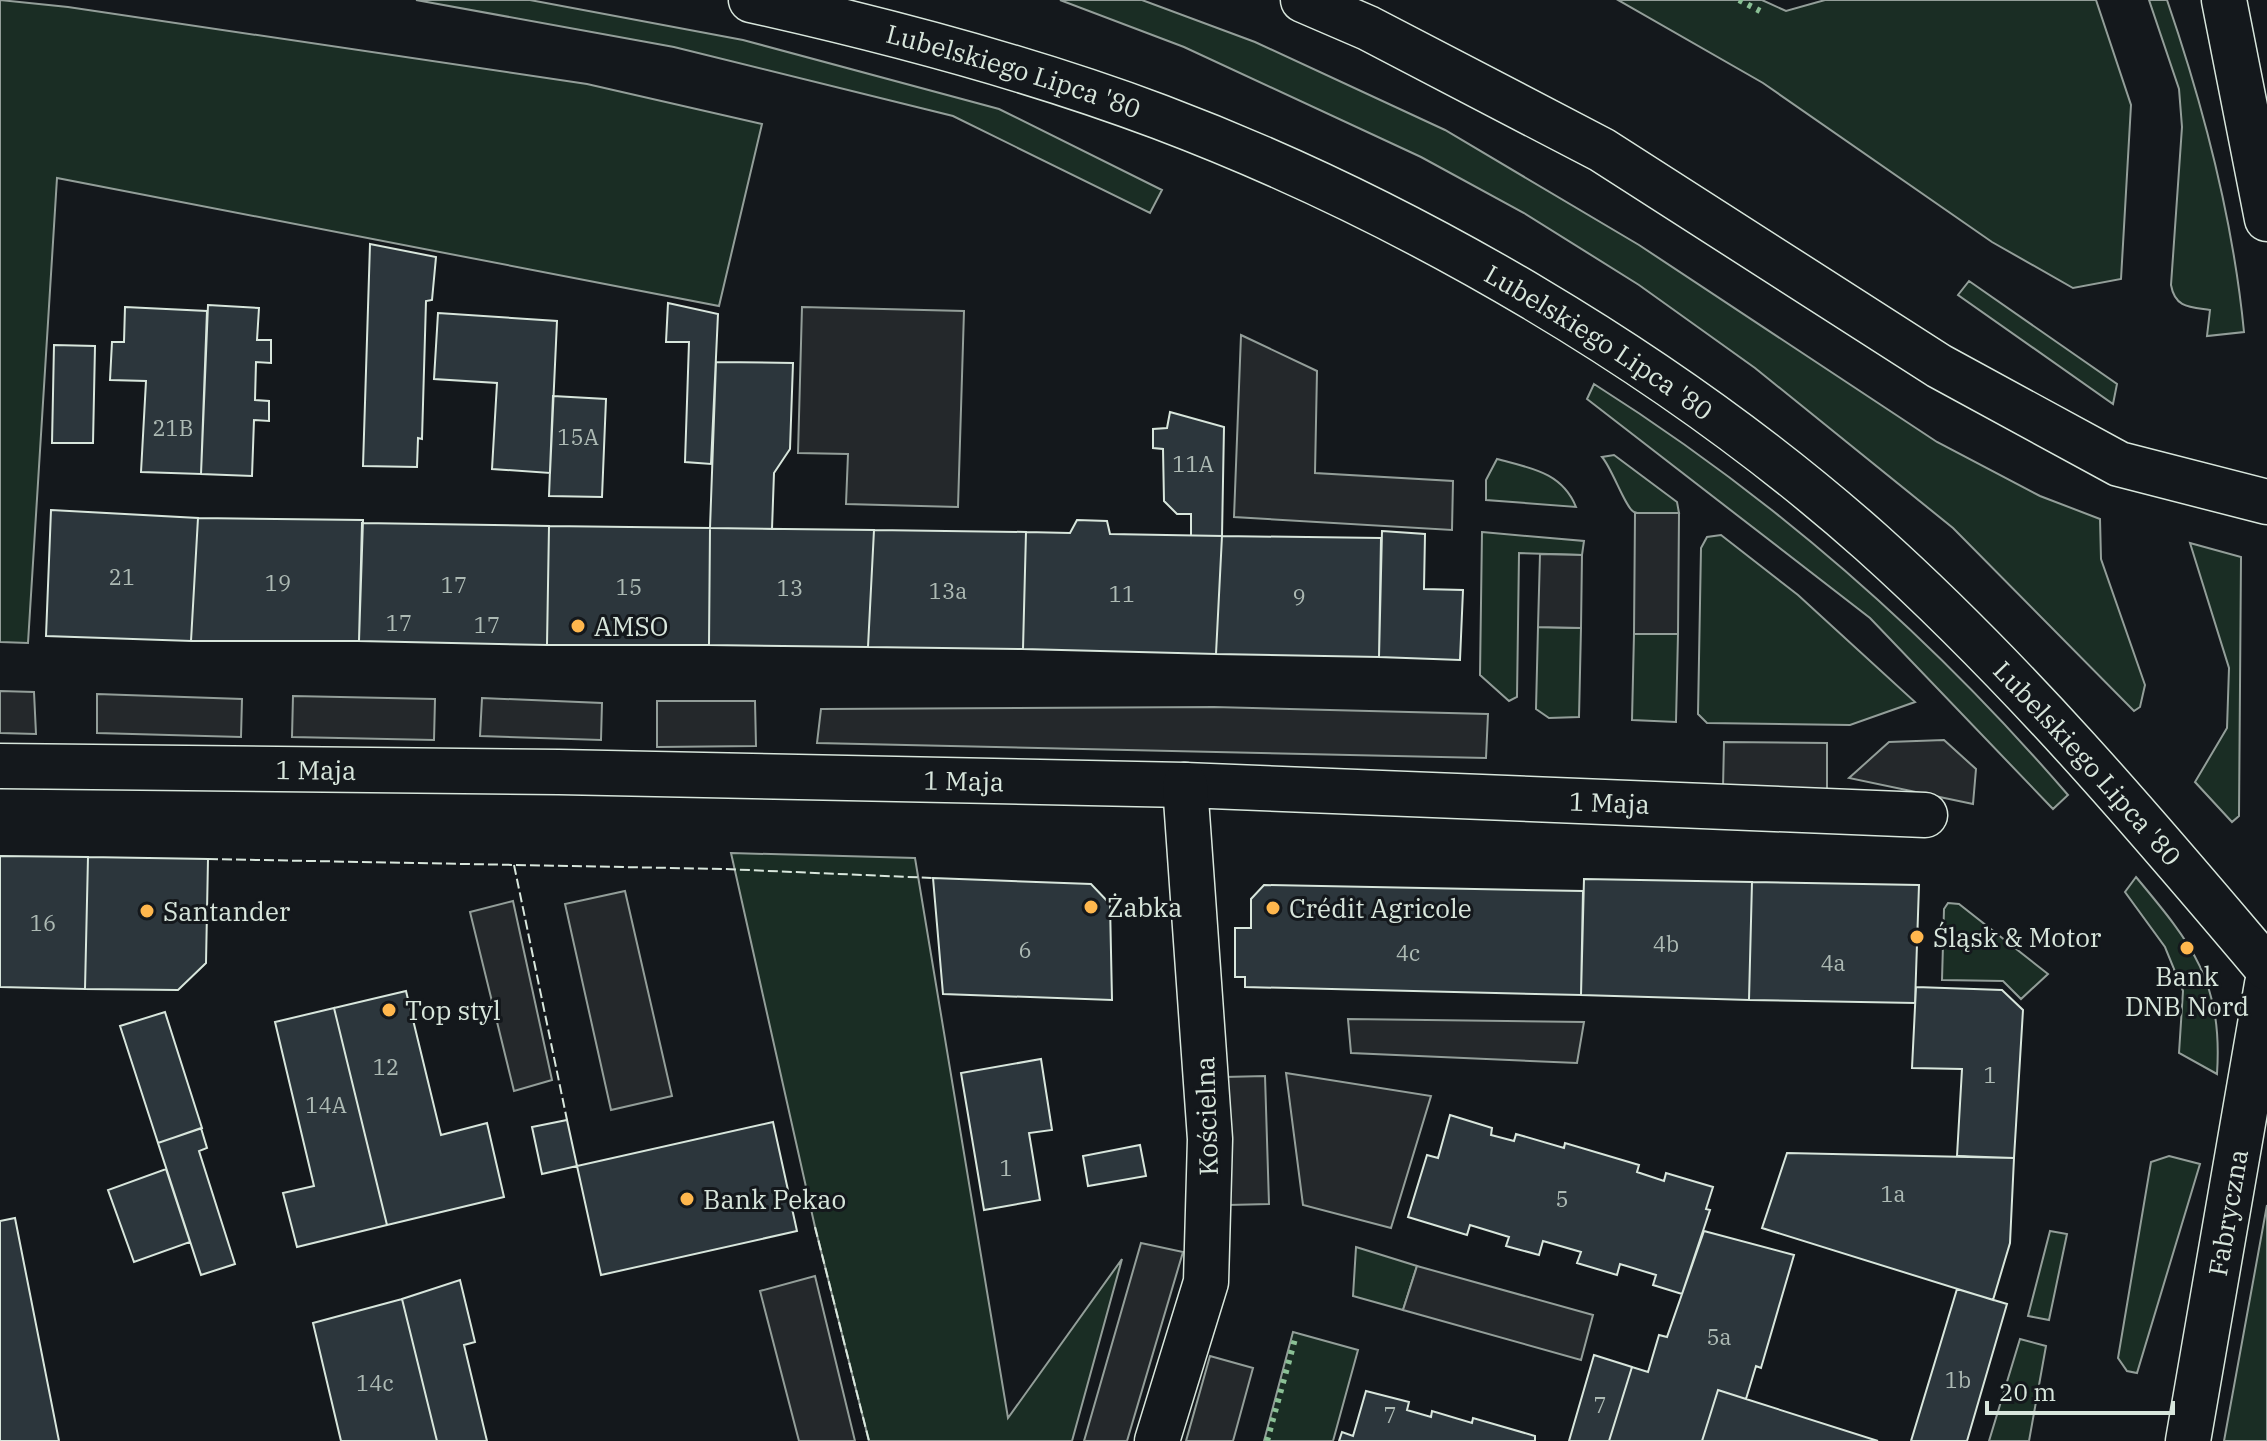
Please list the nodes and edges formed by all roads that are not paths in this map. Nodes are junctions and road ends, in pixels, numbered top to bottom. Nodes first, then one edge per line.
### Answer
1 (751, 0) edge
2 (1303, 0) edge
3 (2224, 0) edge
4 (2267, 219) edge
5 (2267, 502) edge
6 (0, 766) edge
7 (1185, 785) junction
8 (1925, 815) dead end
9 (2267, 968) edge
10 (2267, 984) edge
11 (1157, 1441) edge
12 (2188, 1441) edge

1 - 9 street, Lubelskiego Lipca '80
2 - 5 street
3 - 4 street
6 - 7 street, 1 Maja
7 - 8 street, 1 Maja
7 - 11 street, Kościelna
10 - 12 street, Fabryczna

